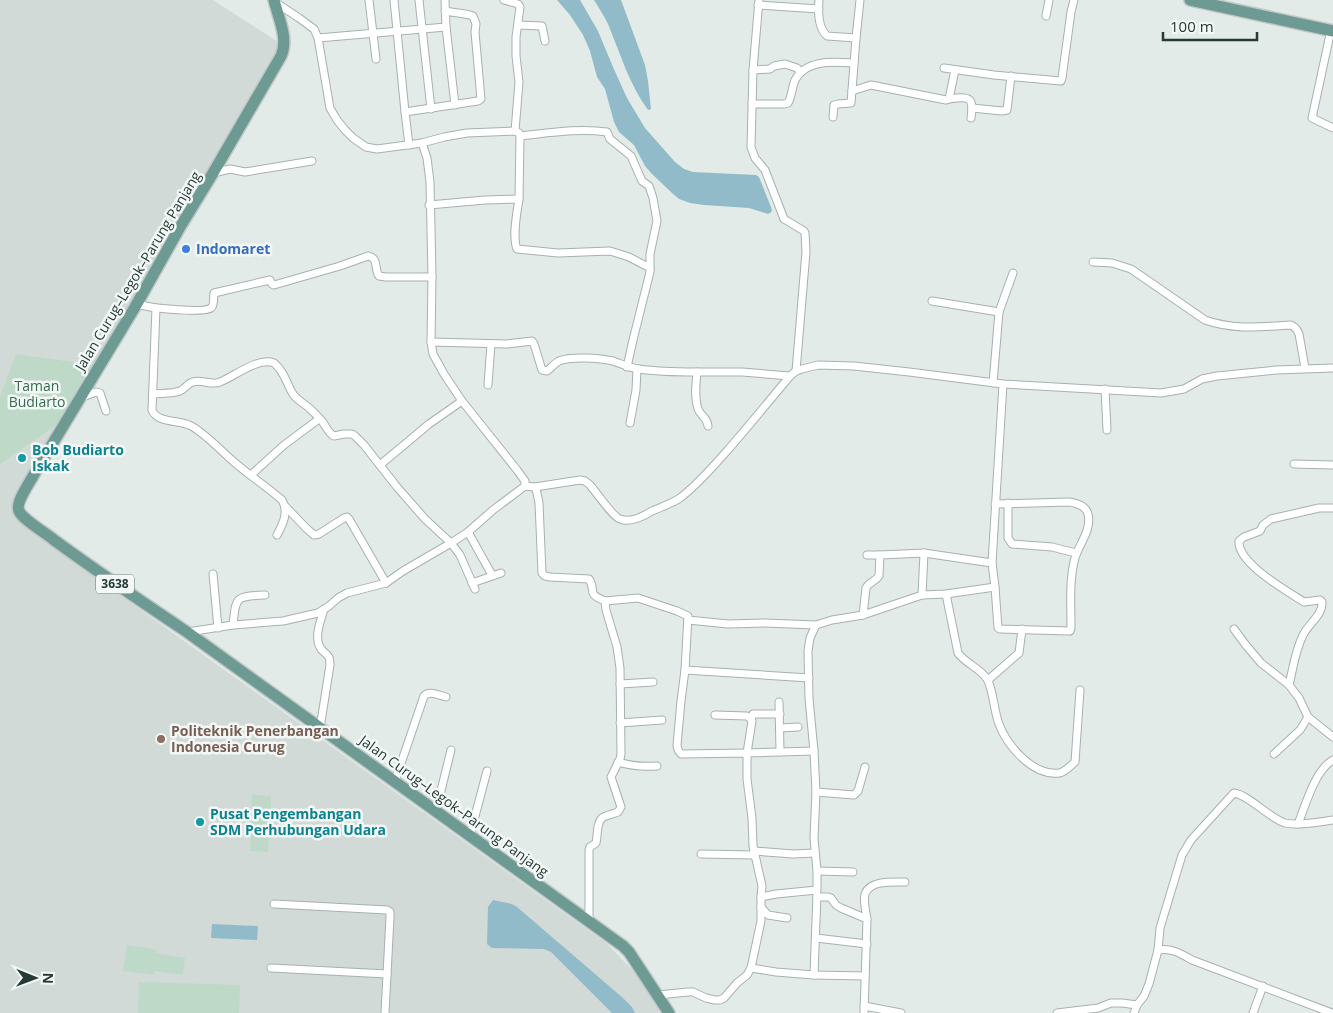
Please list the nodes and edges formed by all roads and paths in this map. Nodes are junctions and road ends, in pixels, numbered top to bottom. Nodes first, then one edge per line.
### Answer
1 (274, 0) edge
2 (369, 0) edge
3 (394, 0) edge
4 (418, 0) edge
5 (445, 0) edge
6 (504, 0) edge
7 (820, 0) edge
8 (860, 0) edge
9 (1049, 0) edge
10 (1074, 0) edge
11 (1190, 0) edge
12 (758, 2) edge
13 (520, 4) edge
14 (819, 9) junction
15 (445, 11) junction
16 (1046, 16) dead end
17 (518, 25) junction
18 (446, 27) junction
19 (421, 30) junction
20 (397, 31) junction
21 (1332, 31) edge
22 (372, 34) junction
23 (318, 38) junction
24 (856, 38) junction
25 (545, 41) dead end
26 (376, 59) dead end
27 (854, 63) junction
28 (944, 68) dead end
29 (753, 70) junction
30 (955, 70) junction
31 (802, 72) junction
32 (1010, 76) junction
33 (852, 91) junction
34 (949, 99) junction
35 (752, 104) junction
36 (455, 105) junction
37 (972, 108) junction
38 (431, 109) junction
39 (405, 112) junction
40 (833, 117) dead end
41 (970, 118) dead end
42 (1333, 128) edge
43 (518, 133) junction
44 (422, 143) junction
45 (410, 145) junction
46 (312, 161) dead end
47 (213, 173) junction
48 (520, 199) junction
49 (429, 205) junction
50 (1093, 262) dead end
51 (650, 270) junction
52 (1013, 273) dead end
53 (432, 277) junction
54 (932, 301) dead end
55 (135, 306) junction
56 (156, 308) junction
57 (999, 312) junction
58 (431, 342) junction
59 (490, 344) junction
60 (627, 367) junction
61 (1305, 368) junction
62 (1333, 368) edge
63 (637, 369) junction
64 (697, 372) junction
65 (793, 373) junction
66 (993, 383) junction
67 (1003, 384) junction
68 (488, 385) dead end
69 (1105, 389) junction
70 (153, 394) junction
71 (79, 398) junction
72 (462, 401) junction
73 (106, 411) dead end
74 (319, 419) junction
75 (630, 423) dead end
76 (708, 426) dead end
77 (1107, 430) dead end
78 (1294, 464) dead end
79 (380, 465) junction
80 (1333, 466) edge
81 (251, 475) junction
82 (525, 486) junction
83 (534, 487) junction
84 (1008, 503) junction
85 (995, 504) junction
86 (286, 506) junction
87 (1333, 508) edge
88 (468, 532) junction
89 (277, 535) dead end
90 (451, 543) junction
91 (924, 553) junction
92 (1076, 553) junction
93 (867, 555) dead end
94 (880, 555) junction
95 (992, 563) junction
96 (500, 573) dead end
97 (213, 574) dead end
98 (492, 575) junction
99 (386, 583) junction
100 (995, 587) junction
101 (946, 594) junction
102 (265, 595) dead end
103 (922, 595) junction
104 (605, 601) junction
105 (324, 609) junction
106 (863, 616) junction
107 (688, 620) junction
108 (233, 625) junction
109 (816, 625) junction
110 (218, 628) junction
111 (1022, 629) junction
112 (1234, 629) dead end
113 (187, 632) junction
114 (685, 670) junction
115 (809, 678) junction
116 (988, 680) junction
117 (653, 682) dead end
118 (620, 684) junction
119 (1289, 685) junction
120 (1080, 690) dead end
121 (446, 697) dead end
122 (780, 702) dead end
123 (780, 714) junction
124 (715, 715) dead end
125 (1308, 717) junction
126 (752, 719) junction
127 (662, 720) dead end
128 (620, 723) junction
129 (320, 728) junction
130 (780, 728) junction
131 (798, 728) dead end
132 (1333, 737) edge
133 (451, 750) dead end
134 (814, 751) junction
135 (780, 752) junction
136 (747, 753) junction
137 (1274, 754) dead end
138 (1333, 760) edge
139 (618, 762) junction
140 (657, 766) dead end
141 (865, 767) dead end
142 (487, 771) dead end
143 (395, 781) junction
144 (816, 792) junction
145 (436, 811) junction
146 (1333, 820) edge
147 (1298, 824) junction
148 (470, 835) junction
149 (754, 853) junction
150 (815, 853) junction
151 (701, 854) dead end
152 (817, 871) junction
153 (853, 872) dead end
154 (905, 882) dead end
155 (817, 893) junction
156 (761, 897) junction
157 (274, 904) dead end
158 (761, 907) junction
159 (787, 918) dead end
160 (867, 919) junction
161 (589, 921) junction
162 (816, 938) junction
163 (867, 944) junction
164 (1158, 950) junction
165 (271, 968) dead end
166 (751, 968) junction
167 (387, 974) junction
168 (814, 975) junction
169 (865, 976) junction
170 (1263, 986) junction
171 (658, 995) junction
172 (1137, 1005) junction
173 (864, 1009) edge
174 (385, 1013) edge
175 (669, 1013) edge
176 (901, 1013) edge
177 (1057, 1013) edge
178 (1134, 1013) edge
179 (1252, 1013) edge
180 (1332, 1013) edge

1 - 23 street
1 - 47 main road, Jalan Curug–Legok–Parung Panjang / 3638
2 - 22 street
3 - 20 street
4 - 19 street
5 - 15 street
6 - 13 street
7 - 14 street
8 - 24 street
9 - 16 street
10 - 32 street
11 - 21 main road
12 - 14 street
12 - 29 street
13 - 17 street
14 - 24 street
15 - 18 street
15 - 36 street
17 - 25 street
17 - 43 street
18 - 19 street
18 - 36 street
19 - 20 street
19 - 38 street
20 - 22 street
20 - 39 street
21 - 42 street
22 - 23 street
22 - 26 street
23 - 45 street
24 - 27 street
27 - 31 street
27 - 33 street
28 - 30 street
29 - 31 street
29 - 35 street
30 - 32 street
30 - 34 street
31 - 35 street
32 - 37 street
33 - 34 street
33 - 40 street
34 - 37 street
35 - 65 street
36 - 38 street
37 - 41 street
38 - 39 street
39 - 45 street
43 - 44 street
43 - 48 street
43 - 51 street
44 - 45 street
44 - 49 street
46 - 47 street
47 - 55 main road, Jalan Curug–Legok–Parung Panjang / 3638
48 - 49 street
48 - 51 street
49 - 53 street
50 - 61 street
51 - 60 street
52 - 57 street
53 - 56 street
53 - 58 street
54 - 57 street
55 - 56 street
55 - 71 main road, Jalan Curug–Legok–Parung Panjang / 3638
56 - 70 street
57 - 66 street
58 - 59 street
58 - 72 street
59 - 60 street
59 - 68 street
60 - 63 street
61 - 62 street
61 - 69 street
63 - 64 street
63 - 75 street
64 - 65 street
64 - 76 street
65 - 66 street
65 - 83 street
66 - 67 street
67 - 69 street
67 - 85 street
69 - 77 street
70 - 74 street
70 - 81 street
71 - 73 street
71 - 113 main road, Jalan Curug–Legok–Parung Panjang / 3638
72 - 79 street
72 - 82 street
74 - 79 street
74 - 81 street
78 - 80 street
79 - 90 street
81 - 86 street
82 - 83 street
82 - 88 street
83 - 104 street
84 - 85 street
84 - 92 street
84 - 92 street
85 - 95 street
86 - 89 street
86 - 99 street
87 - 119 street
88 - 90 street
88 - 98 street
90 - 98 street
90 - 99 street
91 - 94 street
91 - 95 street
91 - 103 street
92 - 111 street
93 - 94 street
94 - 106 street
95 - 100 street
96 - 98 street
97 - 110 street
99 - 105 street
100 - 101 street
100 - 111 street
101 - 103 street
101 - 116 street
102 - 108 street
103 - 106 street
104 - 107 street
104 - 118 street
105 - 108 street
105 - 129 street
106 - 109 street
107 - 109 street
107 - 114 street
108 - 110 street
109 - 115 street
110 - 113 street
111 - 116 street
112 - 119 street
113 - 129 main road, Jalan Curug–Legok–Parung Panjang / 3638
114 - 115 street
114 - 136 street
115 - 134 street
116 - 120 street
117 - 118 street
118 - 128 street
119 - 125 street
121 - 143 street
122 - 123 street
123 - 126 street
123 - 130 street
124 - 126 street
125 - 132 street
125 - 137 street
126 - 136 street
127 - 128 street
128 - 139 street
129 - 143 main road, Jalan Curug–Legok–Parung Panjang / 3638
130 - 131 street
130 - 135 street
133 - 145 street
134 - 135 street
134 - 144 street
135 - 136 street
136 - 149 street
138 - 147 street
139 - 140 street
139 - 161 street
141 - 144 street
142 - 148 street
143 - 145 main road, Jalan Curug–Legok–Parung Panjang / 3638
144 - 150 street
145 - 148 main road, Jalan Curug–Legok–Parung Panjang / 3638
146 - 147 street
147 - 164 street
148 - 161 main road, Jalan Curug–Legok–Parung Panjang / 3638
149 - 150 street
149 - 151 street
149 - 156 street
150 - 152 street
152 - 153 street
152 - 155 street
154 - 160 street
155 - 156 street
155 - 160 street
155 - 162 street
156 - 158 street
157 - 167 street
158 - 159 street
158 - 166 street
160 - 163 street
161 - 171 main road, Jalan Curug–Legok–Parung Panjang / 3638
162 - 163 street
162 - 168 street
163 - 169 street
164 - 170 street
164 - 172 street
165 - 167 street
166 - 168 street
166 - 171 street
167 - 174 street
168 - 169 street
169 - 173 street
170 - 179 street
170 - 180 street
171 - 175 main road, Jalan Curug–Legok–Parung Panjang / 3638
172 - 177 street
172 - 178 street
173 - 176 street

